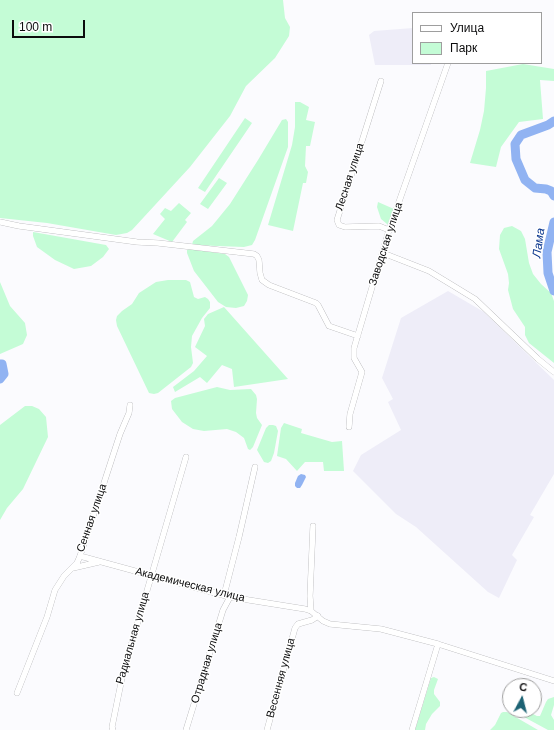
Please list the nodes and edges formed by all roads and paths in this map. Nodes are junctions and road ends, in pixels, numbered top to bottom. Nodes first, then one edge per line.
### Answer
1 (448, 64) edge
2 (381, 80) dead end
3 (0, 222) edge
4 (389, 230) junction
5 (383, 253) junction
6 (358, 336) junction
7 (554, 372) edge
8 (130, 405) dead end
9 (349, 427) dead end
10 (186, 457) dead end
11 (255, 467) dead end
12 (313, 526) dead end
13 (80, 556) junction
14 (100, 562) junction
15 (72, 568) junction
16 (151, 576) junction
17 (224, 595) junction
18 (230, 597) junction
19 (311, 611) junction
20 (318, 616) junction
21 (438, 644) junction
22 (554, 682) edge
23 (17, 692) dead end
24 (113, 728) edge
25 (186, 730) edge
26 (267, 730) edge
27 (412, 730) edge

1 - 4 street, Заводская улица
2 - 4 street, Лесная улица
3 - 6 street
4 - 5 street, Заводская улица
5 - 6 street, Заводская улица
5 - 7 street
6 - 9 street, Заводская улица
8 - 13 street, Сенная улица
10 - 16 street, Радиальная улица
11 - 17 street
12 - 19 street
13 - 14 street, Академическая улица
13 - 15 street, Сенная улица
14 - 15 street
14 - 16 street, Академическая улица
15 - 23 street, Сенная улица
16 - 17 street, Академическая улица
16 - 24 street, Радиальная улица
17 - 18 street, Академическая улица
18 - 19 street, Академическая улица
18 - 25 street, Отрадная улица
19 - 20 street, Академическая улица
20 - 21 street, Академическая улица
20 - 26 street, Весенняя улица
21 - 22 street, Академическая улица
21 - 27 street

